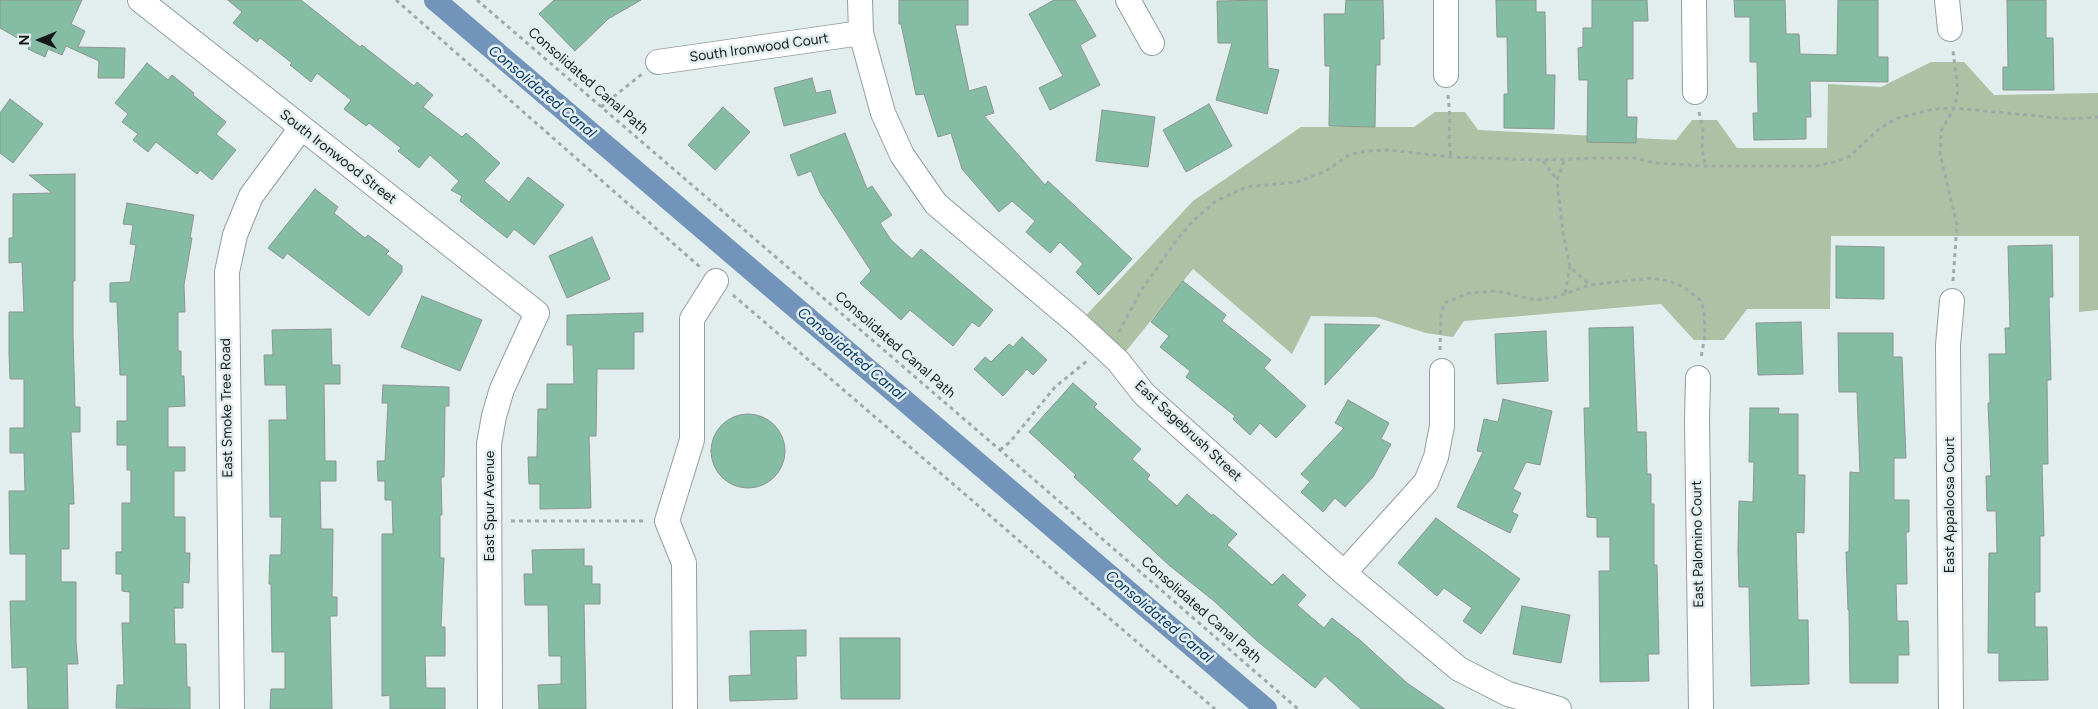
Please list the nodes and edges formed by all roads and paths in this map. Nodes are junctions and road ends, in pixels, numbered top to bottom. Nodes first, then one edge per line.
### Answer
1 (140, 0) edge
2 (396, 0) edge
3 (477, 0) edge
4 (860, 0) edge
5 (1128, 0) edge
6 (1446, 0) edge
7 (1694, 0) edge
8 (1947, 0) edge
9 (1950, 29) joint
10 (861, 33) junction
11 (1152, 43) dead end
12 (658, 62) joint
13 (1446, 75) joint
14 (1695, 92) joint
15 (601, 107) junction
16 (1954, 108) junction
17 (2098, 117) edge
18 (301, 128) junction
19 (1451, 157) junction
20 (1543, 160) junction
21 (1564, 160) junction
22 (1705, 166) junction
23 (1557, 180) junction
24 (1570, 267) junction
25 (716, 281) junction
26 (1590, 285) junction
27 (1565, 294) junction
28 (1952, 302) joint
29 (538, 313) joint
30 (1104, 348) junction
31 (1442, 371) joint
32 (1698, 378) joint
33 (1000, 450) junction
34 (490, 521) junction
35 (668, 521) junction
36 (1344, 573) junction
37 (232, 709) edge
38 (490, 709) edge
39 (686, 709) edge
40 (1215, 709) edge
41 (1298, 709) edge
42 (1559, 709) edge
43 (1701, 709) edge
44 (1951, 709) edge

1 - 18 street, South Ironwood Street
2 - 25 path
3 - 15 path, Consolidated Canal Path
4 - 10 street, East Sagebrush Street
5 - 11 street
6 - 13 street
7 - 14 street
8 - 9 street
9 - 16 path
10 - 12 street, South Ironwood Court
10 - 30 street, East Sagebrush Street
12 - 15 path
13 - 19 path
14 - 22 path
15 - 33 path, Consolidated Canal Path
16 - 17 path
16 - 22 path
16 - 28 path
18 - 29 street, South Ironwood Street
18 - 37 street, East Smoke Tree Road
19 - 20 path
19 - 30 path
20 - 21 path
20 - 23 path
21 - 22 path
21 - 23 path
23 - 24 path
24 - 26 path
24 - 27 path
25 - 35 street
25 - 40 path
26 - 27 path
26 - 32 path
27 - 31 path
28 - 44 street, East Appaloosa Court
29 - 34 street, East Spur Avenue
30 - 33 path
30 - 36 street, East Sagebrush Street
31 - 36 street
32 - 43 street, East Palomino Court
33 - 41 path, Consolidated Canal Path
34 - 35 path
34 - 38 street, East Spur Avenue
35 - 39 street
36 - 42 street, East Sagebrush Street

